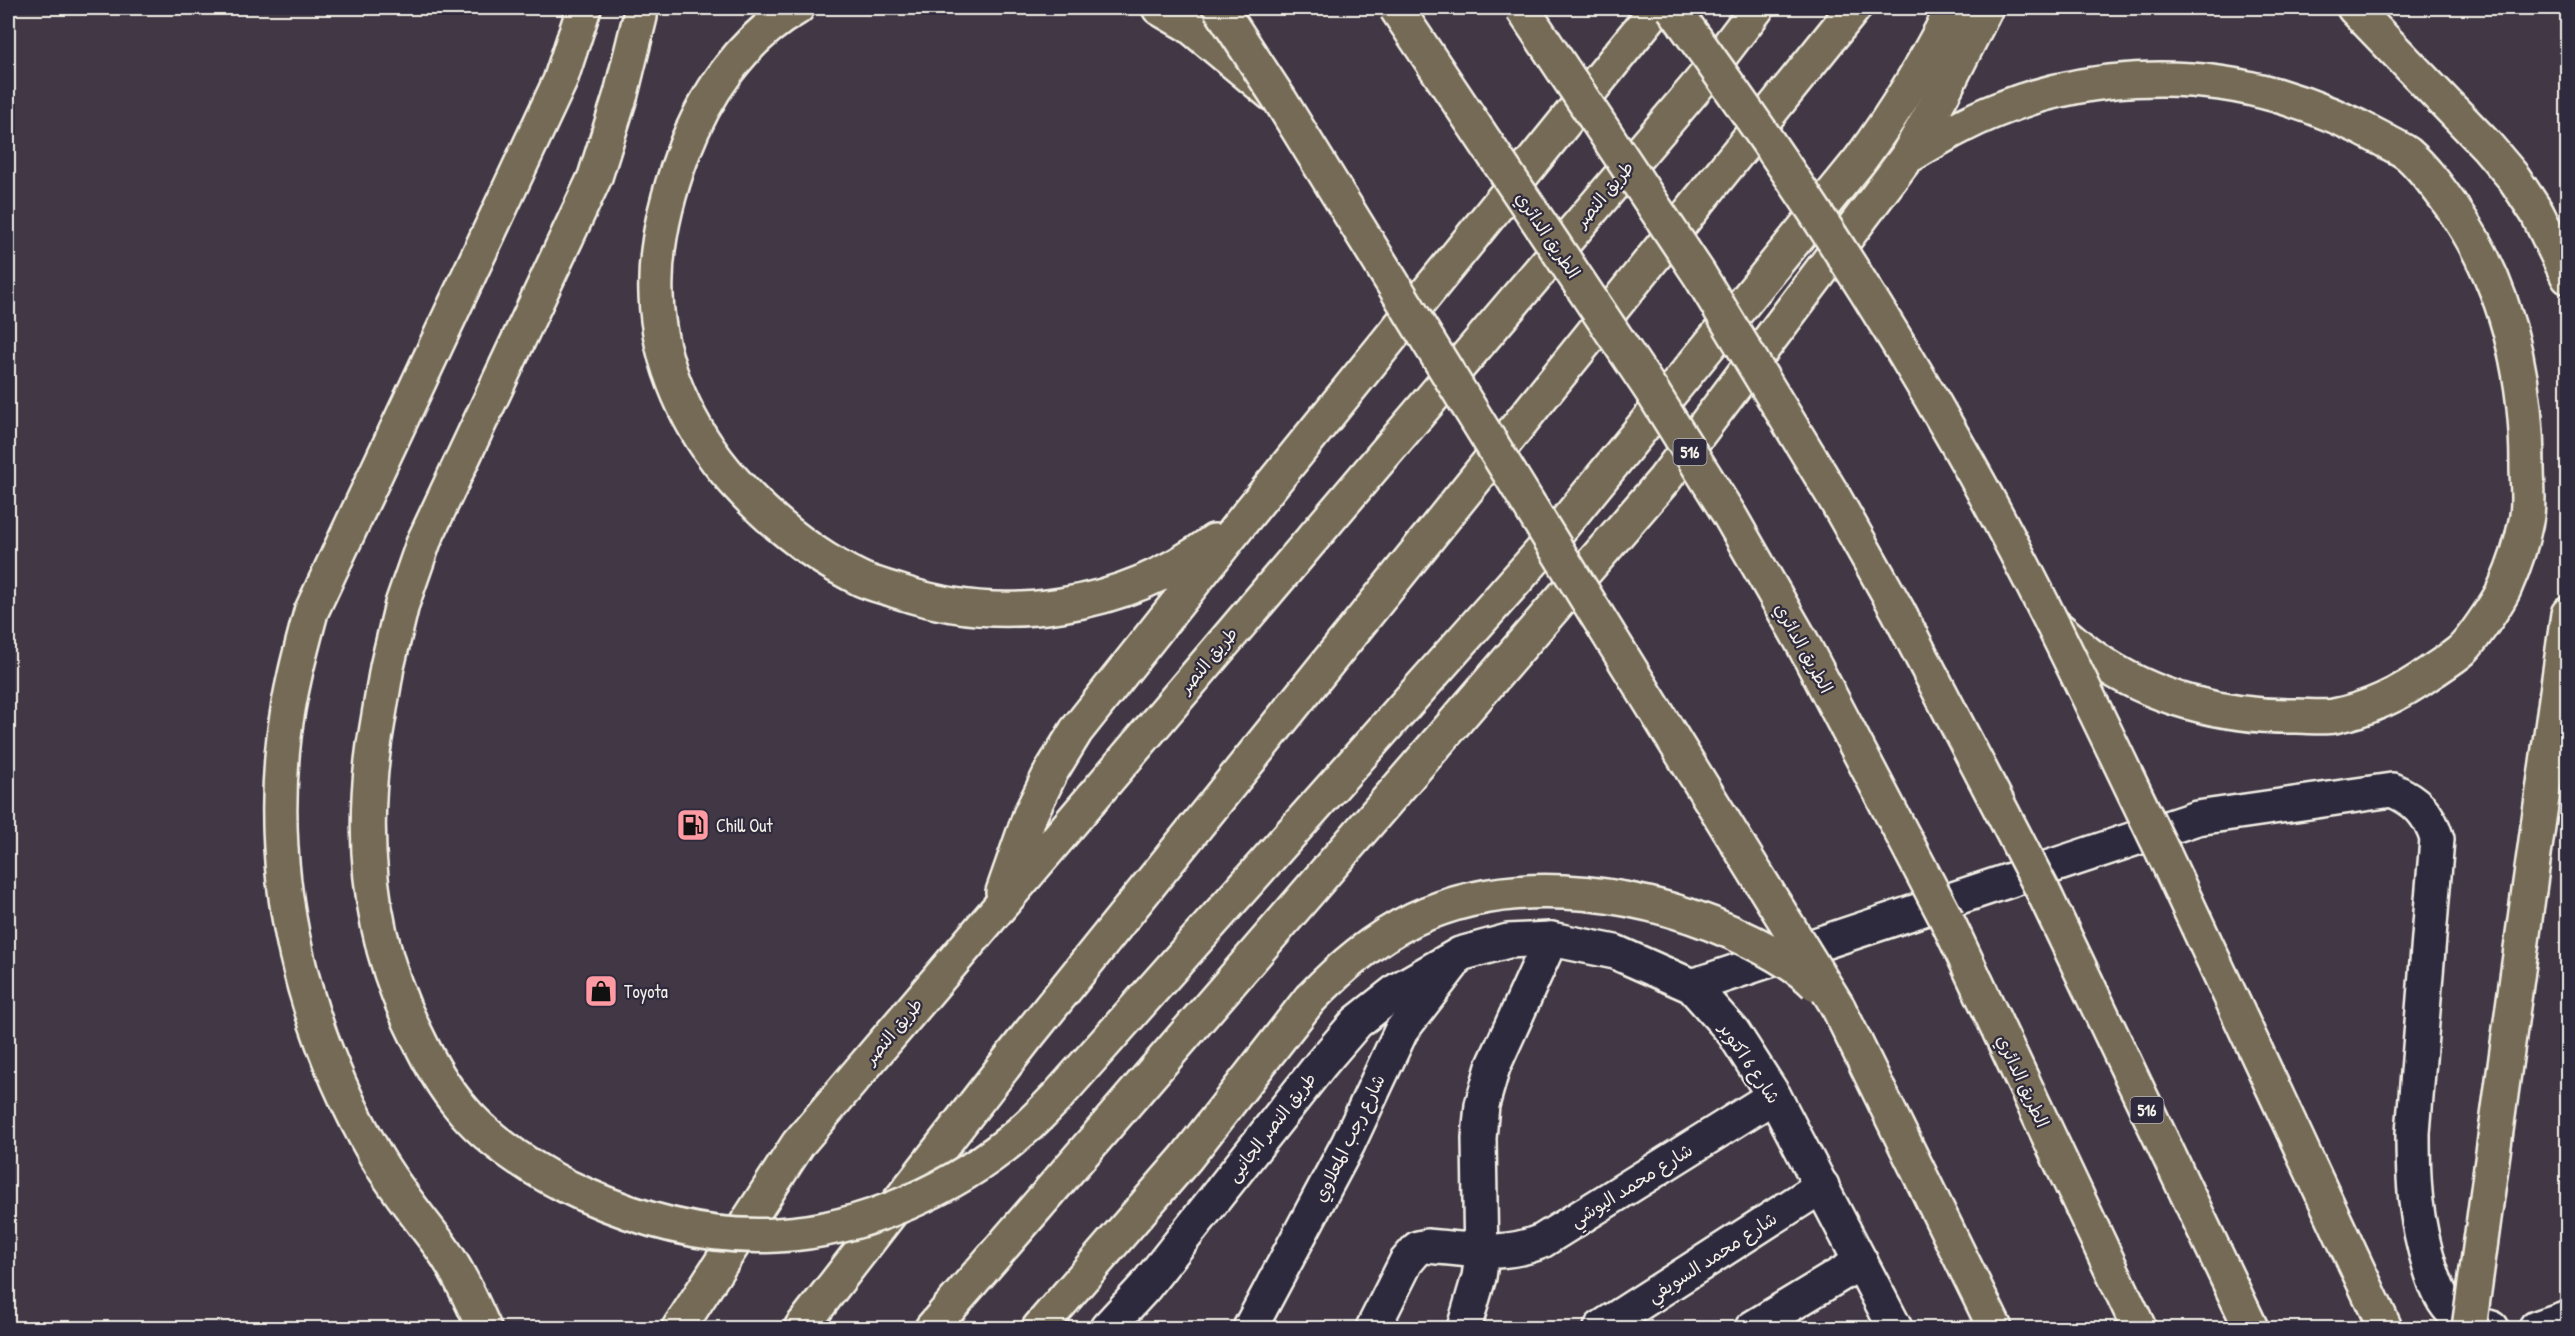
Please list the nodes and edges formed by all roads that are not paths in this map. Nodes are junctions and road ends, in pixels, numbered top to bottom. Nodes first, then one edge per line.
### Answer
1 (584, 8) edge
2 (640, 8) edge
3 (797, 8) edge
4 (1160, 8) edge
5 (1220, 8) edge
6 (1396, 8) edge
7 (1522, 8) edge
8 (1657, 8) edge
9 (1673, 8) edge
10 (1757, 8) edge
11 (1854, 8) edge
12 (1953, 8) edge
13 (1986, 8) edge
14 (2354, 8) edge
15 (1280, 100) junction
16 (1906, 158) junction
17 (2568, 277) edge
18 (1244, 519) junction
19 (2568, 614) edge
20 (2052, 623) junction
21 (999, 906) junction
22 (1551, 939) junction
23 (1460, 954) junction
24 (1692, 986) junction
25 (1838, 1007) junction
26 (1774, 1096) junction
27 (1822, 1186) junction
28 (1482, 1250) junction
29 (1861, 1262) junction
30 (2568, 1317) edge
31 (484, 1329) edge
32 (679, 1329) edge
33 (801, 1329) edge
34 (932, 1329) edge
35 (1039, 1329) edge
36 (1107, 1329) edge
37 (1250, 1329) edge
38 (1373, 1329) edge
39 (1464, 1329) edge
40 (1601, 1329) edge
41 (1752, 1329) edge
42 (1895, 1329) edge
43 (1995, 1329) edge
44 (2139, 1329) edge
45 (2251, 1329) edge
46 (2385, 1329) edge
47 (2469, 1329) edge
48 (2492, 1329) edge
49 (2536, 1329) edge

1 - 31 highway
2 - 12 highway, bridge
3 - 18 highway
4 - 15 highway
5 - 15 highway, bridge
6 - 44 highway, الطريق الدائري / 516, bridge
7 - 45 highway, 516, bridge
8 - 18 highway
9 - 20 highway, bridge
10 - 21 highway, طريق النصر
11 - 33 highway
13 - 16 highway
14 - 17 highway
15 - 25 highway, bridge
16 - 20 highway
16 - 34 highway
18 - 21 highway
19 - 47 highway, bridge
20 - 46 highway, bridge
21 - 32 highway, طريق النصر
22 - 23 street, شارع 6 اكتوبر
22 - 24 street, شارع 6 اكتوبر
22 - 28 street
23 - 36 street, طريق النصر الجانيى
23 - 37 street, شارع رجب المعلاوي
24 - 26 street, شارع 6 اكتوبر
24 - 48 street
25 - 35 highway, bridge
25 - 43 highway
26 - 27 street, شارع 6 اكتوبر
26 - 28 street, شارع محمد اليوشي
27 - 29 street, شارع 6 اكتوبر
27 - 40 street, شارع محمد السويفي
28 - 38 street, شارع محمد اليوشي
28 - 39 street
29 - 41 street
29 - 42 street, شارع 6 اكتوبر
30 - 49 street

